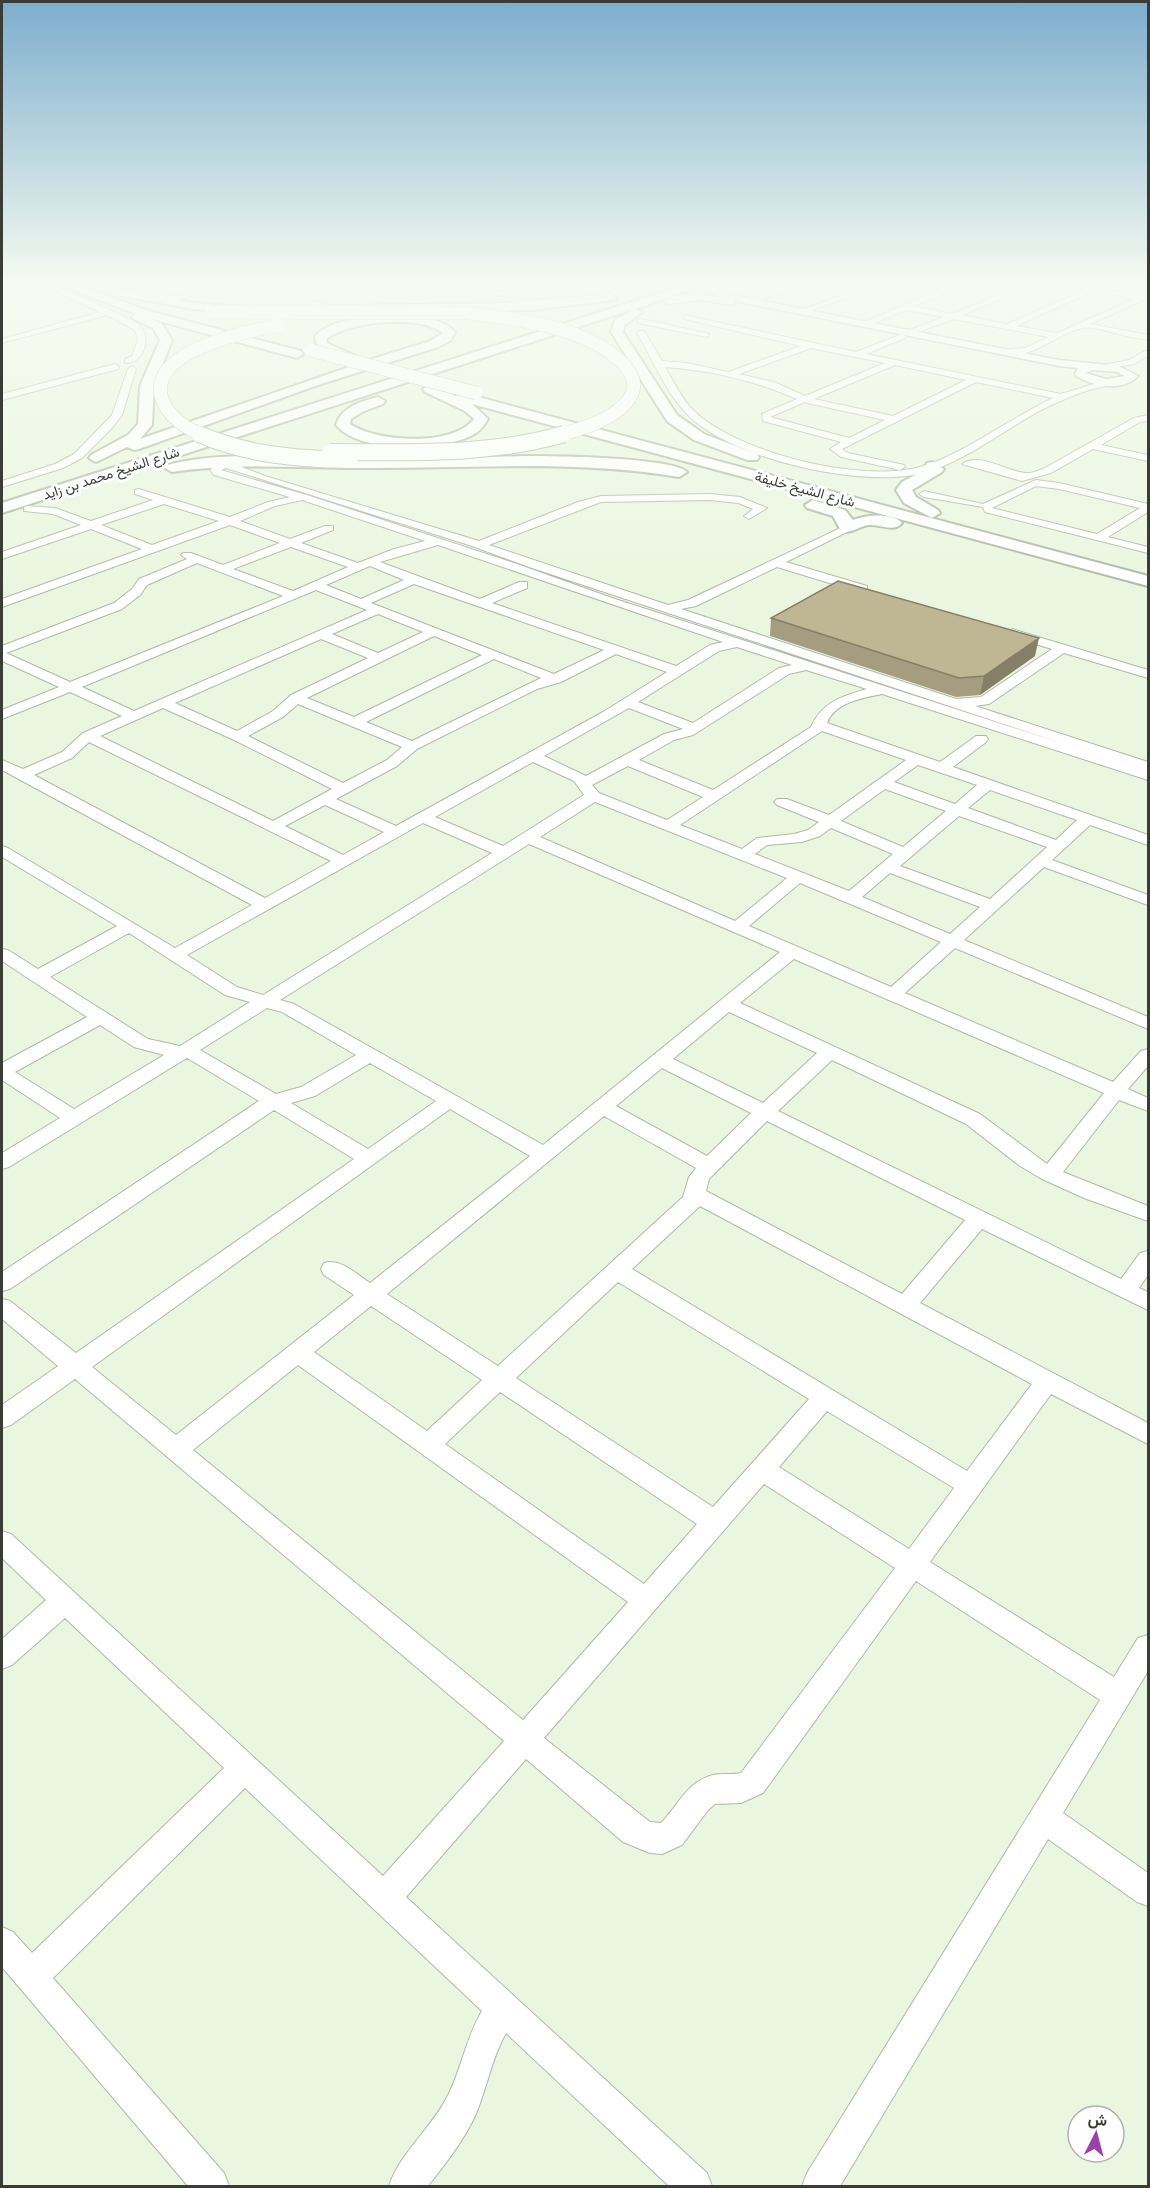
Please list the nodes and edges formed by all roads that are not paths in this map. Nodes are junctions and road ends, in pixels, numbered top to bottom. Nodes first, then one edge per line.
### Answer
1 (43, 386) edge
2 (130, 386) edge
3 (147, 386) edge
4 (161, 386) edge
5 (301, 386) edge
6 (328, 386) edge
7 (382, 386) edge
8 (419, 386) edge
9 (423, 386) edge
10 (430, 386) edge
11 (634, 386) edge
12 (650, 386) edge
13 (675, 386) edge
14 (776, 386) edge
15 (835, 386) edge
16 (960, 386) edge
17 (1009, 386) edge
18 (1082, 386) edge
19 (1094, 386) edge
20 (1080, 389) junction
21 (2, 397) edge
22 (463, 397) junction
23 (1063, 397) junction
24 (386, 398) junction
25 (803, 399) junction
26 (893, 419) junction
27 (1149, 419) edge
28 (848, 441) junction
29 (1094, 446) junction
30 (96, 458) junction
31 (1149, 458) edge
32 (524, 462) junction
33 (929, 466) junction
34 (1036, 478) junction
35 (109, 482) junction
36 (2, 486) edge
37 (277, 491) junction
38 (139, 492) dead end
39 (924, 494) dead end
40 (800, 495) junction
41 (2, 496) edge
42 (306, 498) junction
43 (164, 500) junction
44 (272, 504) junction
45 (903, 505) junction
46 (982, 507) junction
47 (2, 508) edge
48 (1149, 508) edge
49 (28, 509) junction
50 (932, 513) junction
51 (749, 516) dead end
52 (2, 518) edge
53 (230, 521) junction
54 (93, 526) junction
55 (948, 527) junction
56 (329, 528) dead end
57 (847, 528) junction
58 (407, 531) junction
59 (1100, 537) junction
60 (439, 542) junction
61 (289, 543) junction
62 (479, 545) junction
63 (157, 547) junction
64 (409, 547) junction
65 (1149, 550) edge
66 (1036, 551) junction
67 (2, 556) edge
68 (510, 557) junction
69 (197, 559) junction
70 (119, 561) junction
71 (774, 562) junction
72 (372, 563) junction
73 (358, 567) junction
74 (1149, 568) edge
75 (222, 569) junction
76 (156, 576) junction
77 (414, 580) junction
78 (1149, 580) edge
79 (523, 585) dead end
80 (317, 586) junction
81 (871, 591) edge
82 (294, 596) junction
83 (2, 603) edge
84 (361, 603) junction
85 (481, 603) junction
86 (692, 603) junction
87 (376, 609) junction
88 (667, 609) junction
89 (697, 619) junction
90 (994, 628) edge
91 (432, 632) junction
92 (321, 634) junction
93 (717, 642) junction
94 (1062, 648) junction
95 (2, 650) edge
96 (614, 650) junction
97 (492, 655) junction
98 (2, 656) edge
99 (379, 658) junction
100 (787, 665) junction
101 (677, 671) junction
102 (1149, 674) edge
103 (556, 679) junction
104 (70, 687) junction
105 (860, 689) junction
106 (296, 698) junction
107 (984, 701) junction
108 (626, 702) junction
109 (163, 703) junction
110 (953, 703) junction
111 (2, 716) edge
112 (134, 716) junction
113 (996, 717) junction
114 (353, 723) junction
115 (819, 725) junction
116 (693, 728) junction
117 (88, 736) junction
118 (237, 736) junction
119 (981, 739) dead end
120 (412, 746) junction
121 (533, 757) junction
122 (918, 758) junction
123 (627, 760) junction
124 (2, 764) edge
125 (943, 767) junction
126 (1149, 767) edge
127 (23, 775) junction
128 (1149, 776) edge
129 (883, 783) junction
130 (989, 783) junction
131 (344, 789) junction
132 (589, 790) junction
133 (714, 796) junction
134 (324, 799) junction
135 (782, 802) dead end
136 (957, 810) junction
137 (424, 818) junction
138 (1089, 818) junction
139 (831, 821) junction
140 (669, 825) junction
141 (272, 827) junction
142 (398, 833) junction
143 (527, 837) junction
144 (1149, 840) edge
145 (1058, 846) junction
146 (2, 851) edge
147 (502, 852) junction
148 (904, 853) junction
149 (745, 854) junction
150 (1041, 861) junction
151 (345, 862) junction
152 (888, 867) junction
153 (799, 876) junction
154 (851, 898) junction
155 (1149, 900) edge
156 (265, 905) junction
157 (993, 906) junction
158 (129, 926) junction
159 (737, 928) junction
160 (954, 942) junction
161 (792, 951) junction
162 (2, 954) edge
163 (174, 955) junction
164 (38, 977) junction
165 (893, 995) junction
166 (267, 1000) junction
167 (727, 1004) junction
168 (99, 1017) junction
169 (1149, 1024) edge
170 (185, 1051) junction
171 (830, 1052) junction
172 (369, 1054) junction
173 (1149, 1055) edge
174 (660, 1060) junction
175 (2, 1072) edge
176 (1116, 1091) junction
177 (273, 1101) junction
178 (449, 1101) junction
179 (1149, 1105) edge
180 (603, 1107) junction
181 (765, 1112) junction
182 (74, 1118) junction
183 (545, 1155) junction
184 (368, 1158) junction
185 (2, 1162) edge
186 (709, 1166) junction
187 (1050, 1174) junction
188 (696, 1195) junction
189 (1149, 1214) edge
190 (979, 1218) junction
191 (1149, 1259) edge
192 (332, 1269) dead end
193 (616, 1270) junction
194 (2, 1283) edge
195 (1125, 1291) junction
196 (371, 1295) junction
197 (1149, 1302) edge
198 (905, 1305) junction
199 (2, 1307) edge
200 (297, 1352) junction
201 (75, 1366) junction
202 (497, 1378) junction
203 (1048, 1380) junction
204 (825, 1397) junction
205 (2, 1418) edge
206 (1149, 1434) edge
207 (428, 1445) junction
208 (175, 1450) junction
209 (761, 1469) junction
210 (971, 1486) junction
211 (715, 1522) junction
212 (2, 1542) edge
213 (913, 1565) junction
214 (646, 1600) junction
215 (65, 1601) junction
216 (1149, 1647) edge
217 (2, 1656) edge
218 (1119, 1696) junction
219 (524, 1739) junction
220 (244, 1769) junction
221 (1044, 1818) junction
222 (1149, 1891) edge
223 (384, 1899) junction
224 (2, 1943) edge
225 (31, 1977) junction
226 (504, 2008) junction
227 (211, 2187) edge
228 (407, 2187) edge
229 (694, 2187) edge
230 (820, 2187) edge

1 - 21 street
2 - 36 street
3 - 30 highway
4 - 40 highway, bridge
5 - 30 highway
6 - 41 highway, شارع الشيخ محمد بن زايد
7 - 47 highway, شارع الشيخ محمد بن زايد
8 - 22 highway
9 - 24 highway
10 - 22 highway, bridge
11 - 35 highway, bridge
12 - 45 highway
13 - 33 street
14 - 25 street
15 - 25 street
16 - 26 street
17 - 23 street
18 - 20 street
19 - 20 street
20 - 23 street
22 - 24 highway
22 - 45 highway, شارع الشيخ خليفة
22 - 55 highway, شارع الشيخ خليفة
23 - 33 street
24 - 35 highway
25 - 26 street
25 - 28 street
26 - 28 street
27 - 29 street
28 - 33 street
29 - 31 street
29 - 34 street
30 - 36 highway
32 - 35 highway
32 - 40 highway
32 - 57 highway
33 - 34 street
33 - 50 highway
34 - 46 street
34 - 48 street
35 - 49 highway
37 - 42 street
37 - 44 street
37 - 62 street
38 - 43 street
39 - 46 street
40 - 55 highway
42 - 44 street
42 - 58 street
43 - 53 street
43 - 54 street
44 - 53 street
45 - 50 highway, شارع الشيخ خليفة
46 - 59 street
48 - 59 street
49 - 52 highway
49 - 54 street
50 - 74 highway, شارع الشيخ خليفة
51 - 62 street
53 - 61 street
53 - 63 street
54 - 63 street
54 - 67 street
55 - 66 highway, شارع الشيخ خليفة
56 - 61 street
57 - 66 highway
57 - 71 street
58 - 60 street
58 - 64 street
58 - 68 street
59 - 65 street
60 - 64 street
60 - 93 street
61 - 73 street
61 - 75 street
62 - 68 street
63 - 69 street
63 - 70 street
64 - 72 street
66 - 78 highway, شارع الشيخ خليفة
68 - 88 street
69 - 75 street
69 - 76 street
70 - 76 street
70 - 83 street
71 - 81 street
71 - 86 street
72 - 73 street
72 - 77 street
73 - 80 street
75 - 82 street
76 - 95 street
77 - 84 street
77 - 85 street
79 - 85 street
80 - 82 street
80 - 84 street
82 - 104 street
84 - 87 street
85 - 96 street
86 - 88 street
86 - 89 street
87 - 91 street
87 - 92 street
88 - 89 street
89 - 110 street
90 - 94 street
91 - 97 street
91 - 99 street
92 - 99 street
92 - 109 street
93 - 100 street
93 - 101 street
94 - 102 street
94 - 107 street
96 - 101 street
96 - 103 street
97 - 103 street
97 - 114 street
98 - 104 street
99 - 106 street
100 - 105 street
100 - 116 street
101 - 108 street
103 - 120 street
104 - 111 street
104 - 112 street
105 - 115 street
105 - 128 street
106 - 114 street
106 - 118 street
107 - 110 street
107 - 113 street
108 - 116 street
108 - 121 street
109 - 112 street
109 - 118 street
110 - 113 street
112 - 117 street
113 - 126 street
114 - 120 street
115 - 122 street
115 - 133 street
116 - 123 street
117 - 127 street
117 - 141 street
118 - 131 street
119 - 125 street
120 - 131 street
121 - 132 street
121 - 137 street
122 - 125 street
122 - 129 street
123 - 132 street
123 - 133 street
124 - 127 street
125 - 130 street
127 - 156 street
129 - 136 street
129 - 139 street
130 - 136 street
130 - 138 street
131 - 134 street
132 - 140 street
132 - 143 street
133 - 140 street
134 - 141 street
134 - 142 street
135 - 139 street
136 - 145 street
136 - 148 street
137 - 142 street
137 - 147 street
138 - 144 street
138 - 145 street
139 - 148 street
139 - 149 street
140 - 149 street
141 - 151 street
142 - 151 street
143 - 147 street
143 - 159 street
145 - 150 street
146 - 158 street
147 - 166 street
148 - 152 street
149 - 153 street
150 - 155 street
150 - 157 street
151 - 156 street
152 - 154 street
152 - 157 street
153 - 154 street
153 - 159 street
154 - 160 street
156 - 163 street
157 - 160 street
158 - 163 street
158 - 164 street
159 - 161 street
160 - 165 street
160 - 169 street
161 - 165 street
161 - 167 street
162 - 164 street
163 - 166 street
164 - 168 street
165 - 176 street
166 - 170 street
166 - 172 street
167 - 171 street
167 - 174 street
168 - 170 street
168 - 175 street
170 - 177 street
170 - 182 street
171 - 181 street
171 - 187 street
172 - 177 street
172 - 178 street
173 - 176 street
174 - 180 street
174 - 181 street
175 - 182 street
176 - 179 street
176 - 187 street
177 - 184 street
177 - 194 street
178 - 183 street
178 - 184 street
180 - 183 street
180 - 186 street
181 - 186 street
181 - 190 street
182 - 185 street
183 - 196 street
184 - 201 street
186 - 188 street
187 - 189 street
188 - 193 street
188 - 198 street
190 - 195 street
190 - 198 street
191 - 195 street
192 - 196 street
193 - 202 street
193 - 204 street
195 - 197 street
196 - 200 street
196 - 202 street
198 - 203 street
199 - 201 street
200 - 207 street
200 - 208 street
201 - 205 street
201 - 208 street
202 - 207 street
202 - 211 street
203 - 206 street
203 - 210 street
204 - 209 street
204 - 210 street
207 - 214 street
208 - 219 street
209 - 211 street
209 - 213 street
210 - 213 street
211 - 214 street
212 - 215 street
213 - 218 street
213 - 219 street
214 - 219 street
215 - 217 street
215 - 220 street
216 - 218 street
218 - 221 street
219 - 223 street
220 - 223 street
220 - 225 street
221 - 222 street
221 - 230 street
223 - 226 street
224 - 225 street
225 - 227 street
226 - 228 street
226 - 229 street

